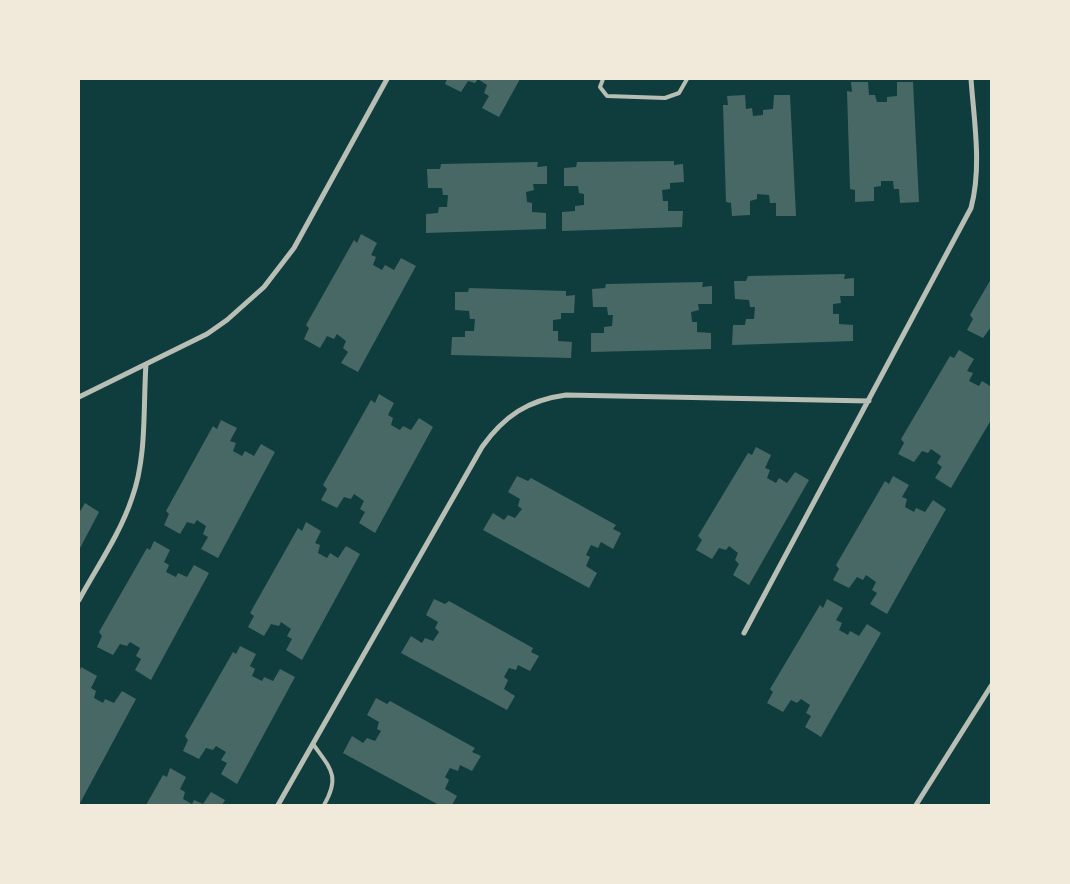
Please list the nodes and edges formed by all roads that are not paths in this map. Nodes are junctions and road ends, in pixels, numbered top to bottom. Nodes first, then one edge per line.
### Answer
1 (387, 79) edge
2 (603, 79) edge
3 (687, 79) edge
4 (971, 79) edge
5 (146, 364) junction
6 (79, 397) edge
7 (869, 401) junction
8 (79, 600) edge
9 (744, 633) dead end
10 (991, 686) edge
11 (313, 744) junction
12 (278, 805) edge
13 (324, 805) edge
14 (916, 805) edge

1 - 5 street
2 - 3 lane
4 - 7 street
5 - 6 street
5 - 8 street
7 - 9 street
7 - 11 street
10 - 14 street
11 - 12 street
11 - 13 lane

